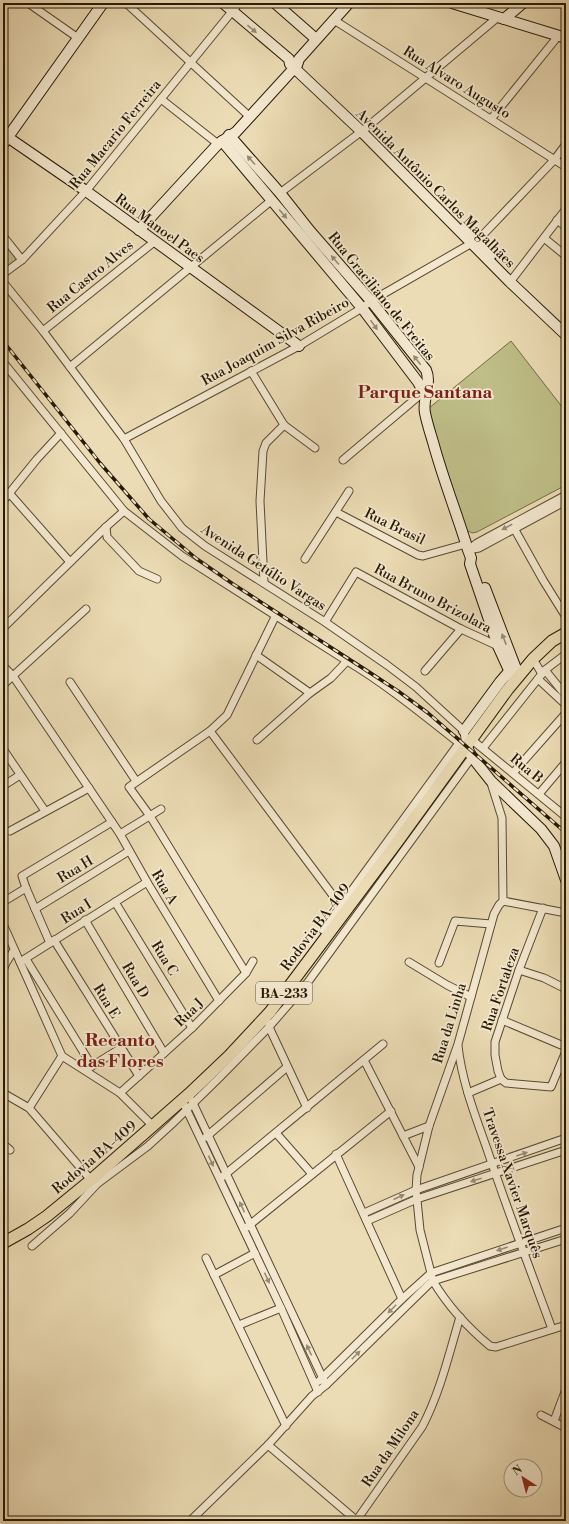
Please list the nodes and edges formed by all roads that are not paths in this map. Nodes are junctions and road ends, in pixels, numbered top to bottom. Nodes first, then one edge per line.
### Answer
1 (28, 3) edge
2 (103, 3) edge
3 (126, 3) edge
4 (223, 3) edge
5 (240, 3) edge
6 (275, 3) edge
7 (349, 3) edge
8 (452, 3) edge
9 (523, 3) edge
10 (232, 12) junction
11 (501, 18) junction
12 (334, 20) junction
13 (562, 36) edge
14 (78, 38) junction
15 (316, 39) junction
16 (190, 62) junction
17 (294, 63) junction
18 (427, 78) junction
19 (161, 99) junction
20 (248, 115) junction
21 (491, 118) junction
22 (364, 129) junction
23 (5, 138) edge
24 (223, 140) junction
25 (566, 144) edge
26 (555, 159) junction
27 (566, 167) edge
28 (86, 191) junction
29 (280, 193) junction
30 (272, 200) junction
31 (566, 209) edge
32 (557, 220) junction
33 (566, 227) edge
34 (139, 230) junction
35 (3, 236) edge
36 (544, 238) junction
37 (476, 241) junction
38 (154, 242) junction
39 (566, 256) edge
40 (22, 260) junction
41 (192, 268) junction
42 (3, 274) edge
43 (512, 279) junction
44 (3, 282) edge
45 (371, 301) junction
46 (362, 308) junction
47 (566, 327) edge
48 (43, 331) junction
49 (566, 335) edge
50 (299, 346) junction
51 (3, 362) edge
52 (70, 367) junction
53 (251, 371) junction
54 (425, 392) junction
55 (284, 425) junction
56 (61, 433) junction
57 (124, 439) junction
58 (315, 448) dead end
59 (343, 460) dead end
60 (349, 491) dead end
61 (10, 494) junction
62 (3, 501) edge
63 (566, 501) edge
64 (124, 511) junction
65 (336, 512) junction
66 (106, 527) junction
67 (515, 530) junction
68 (468, 550) junction
69 (305, 558) dead end
70 (70, 562) junction
71 (158, 579) dead end
72 (264, 583) junction
73 (486, 604) junction
74 (86, 609) dead end
75 (276, 615) junction
76 (566, 617) edge
77 (325, 622) junction
78 (3, 628) edge
79 (461, 628) junction
80 (566, 633) edge
81 (498, 646) junction
82 (566, 654) edge
83 (256, 655) junction
84 (534, 659) junction
85 (347, 661) junction
86 (3, 666) edge
87 (425, 671) dead end
88 (542, 674) junction
89 (13, 676) junction
90 (513, 676) junction
91 (70, 682) dead end
92 (3, 685) edge
93 (310, 693) junction
94 (566, 696) edge
95 (566, 705) edge
96 (566, 713) edge
97 (210, 731) junction
98 (258, 740) dead end
99 (466, 744) junction
100 (482, 748) junction
101 (3, 749) edge
102 (566, 762) edge
103 (513, 772) junction
104 (20, 775) junction
105 (136, 781) junction
106 (491, 781) junction
107 (3, 786) edge
108 (89, 788) junction
109 (539, 794) junction
110 (161, 809) dead end
111 (45, 811) junction
112 (150, 816) junction
113 (566, 817) edge
114 (112, 822) junction
115 (10, 831) dead end
116 (120, 834) junction
117 (129, 851) junction
118 (566, 880) edge
119 (147, 882) junction
120 (26, 888) junction
121 (504, 901) junction
122 (3, 902) edge
123 (115, 902) junction
124 (543, 908) junction
125 (35, 909) junction
126 (343, 910) junction
127 (566, 913) edge
128 (85, 920) junction
129 (3, 924) edge
130 (491, 924) junction
131 (323, 930) dead end
132 (52, 941) junction
133 (14, 950) junction
134 (23, 960) junction
135 (253, 961) dead end
136 (409, 962) dead end
137 (439, 963) dead end
138 (3, 970) edge
139 (519, 970) junction
140 (246, 973) junction
141 (566, 989) edge
142 (471, 997) junction
143 (219, 1001) junction
144 (270, 1012) junction
145 (502, 1020) junction
146 (269, 1027) junction
147 (192, 1028) junction
148 (383, 1044) dead end
149 (458, 1044) junction
150 (566, 1047) edge
151 (122, 1048) junction
152 (566, 1051) edge
153 (164, 1053) junction
154 (62, 1056) junction
155 (364, 1060) junction
156 (92, 1066) junction
157 (287, 1067) junction
158 (85, 1071) junction
159 (139, 1076) junction
160 (501, 1079) junction
161 (3, 1093) edge
162 (120, 1093) junction
163 (468, 1093) junction
164 (188, 1102) junction
165 (29, 1108) junction
166 (307, 1108) junction
167 (391, 1111) junction
168 (153, 1126) junction
169 (428, 1126) junction
170 (276, 1133) junction
171 (208, 1135) junction
172 (403, 1136) junction
173 (566, 1138) edge
174 (201, 1140) junction
175 (3, 1144) edge
176 (10, 1150) dead end
177 (566, 1150) edge
178 (336, 1154) junction
179 (492, 1164) junction
180 (419, 1167) junction
181 (226, 1174) junction
182 (312, 1174) junction
183 (495, 1174) junction
184 (219, 1179) junction
185 (91, 1180) junction
186 (416, 1190) junction
187 (417, 1199) junction
188 (364, 1213) junction
189 (367, 1221) junction
190 (250, 1225) junction
191 (566, 1228) edge
192 (243, 1230) junction
193 (566, 1239) edge
194 (3, 1243) edge
195 (520, 1243) junction
196 (32, 1246) dead end
197 (523, 1252) junction
198 (255, 1253) junction
199 (206, 1258) dead end
200 (431, 1273) junction
201 (214, 1275) junction
202 (434, 1281) junction
203 (402, 1298) junction
204 (281, 1308) junction
205 (460, 1317) junction
206 (239, 1325) junction
207 (566, 1325) edge
208 (552, 1329) junction
209 (322, 1378) junction
210 (326, 1385) junction
211 (566, 1389) edge
212 (315, 1391) junction
213 (541, 1415) dead end
214 (554, 1421) junction
215 (286, 1426) junction
216 (566, 1428) edge
217 (268, 1445) junction
218 (190, 1521) edge
219 (356, 1521) edge

1 - 14 street
2 - 14 street
3 - 16 street
4 - 10 street, Avenida Antônio Carlos Magalhães
5 - 10 street, Rua Macario Ferreira
6 - 15 street
7 - 12 street
8 - 11 street
9 - 11 street
10 - 16 street, Rua Macario Ferreira
10 -> 17 street, Avenida Antônio Carlos Magalhães
11 - 13 street
11 - 18 street
12 - 15 street
12 - 18 street, Rua Alvaro Augusto
13 - 21 street
14 - 23 street
15 - 17 street
16 - 19 street, Rua Macario Ferreira
16 - 20 street
17 - 20 street
17 - 22 street, Avenida Antônio Carlos Magalhães
18 - 21 street, Rua Alvaro Augusto
18 - 22 street
19 - 24 street
19 - 28 street, Rua Macario Ferreira
20 - 24 street
21 - 26 street, Rua Alvaro Augusto
22 - 29 street
22 - 37 street, Avenida Antônio Carlos Magalhães
23 - 28 street, Rua Manoel Paes
29 -> 24 street, Rua Graciliano de Freitas
24 - 30 street, Rua Graciliano de Freitas
24 - 34 street
25 - 26 street, Rua Joaquim Silva Ribeiro
26 - 27 street, Rua Alvaro Augusto
26 - 37 street, Rua Joaquim Silva Ribeiro
28 - 34 street, Rua Manoel Paes
28 - 40 street, Rua Macario Ferreira
45 -> 29 street, Rua Graciliano de Freitas
30 - 41 street
30 -> 46 street, Rua Graciliano de Freitas
31 - 32 street
32 - 33 street
32 - 36 street
34 - 38 street, Rua Manoel Paes
35 - 40 street
36 - 39 street
36 - 43 street
37 - 43 street, Avenida Antônio Carlos Magalhães
37 - 45 street, Rua Joaquim Silva Ribeiro
38 - 41 street, Rua Manoel Paes
38 - 48 street, Rua Castro Alves
40 - 42 street, Rua Macario Ferreira
41 - 50 street, Rua Manoel Paes
41 - 52 street
43 - 47 street, Avenida Antônio Carlos Magalhães
43 - 49 street, Avenida Antônio Carlos Magalhães
44 - 48 street, Avenida Getúlio Vargas
45 - 46 street, Rua Joaquim Silva Ribeiro
54 -> 45 street, Rua Graciliano de Freitas
46 - 50 street, Rua Joaquim Silva Ribeiro
46 -> 54 street, Rua Graciliano de Freitas
48 - 52 street, Avenida Getúlio Vargas
50 - 53 street, Rua Joaquim Silva Ribeiro
51 - 56 street
52 - 57 street, Avenida Getúlio Vargas
53 - 55 street
53 - 57 street, Rua Joaquim Silva Ribeiro
54 - 59 street
54 - 68 street
55 - 58 street
55 - 72 street
56 - 61 street
56 - 64 street
57 - 72 street, Avenida Getúlio Vargas
60 - 65 street
61 - 62 street
61 - 70 street
63 - 67 street, Rua Brasil
63 -> 68 street
64 - 66 street
64 - 75 street
65 - 68 street, Rua Brasil
65 - 69 street
66 - 70 street
66 - 71 street
67 - 68 street, Rua Brasil
67 - 76 street
68 - 73 street
70 - 78 street
72 - 77 street, Avenida Getúlio Vargas
73 - 81 street
90 -> 73 street
74 - 89 street
75 - 83 street
75 - 85 street
77 - 79 street, Rua Bruno Brizolara
77 - 99 street, Avenida Getúlio Vargas
79 - 81 street, Rua Bruno Brizolara
79 - 87 street
80 - 84 main road, BA-233
81 - 90 street
82 - 88 street
83 - 93 street
83 - 97 street
84 - 88 street
84 - 90 main road, BA-233
85 - 93 street
85 - 99 street
86 - 89 street, Rua A
88 - 94 street
88 - 95 street
88 - 100 street
89 - 92 street
89 - 108 street, Rua A
90 - 99 main road, Rodovia BA-409 / BA-233
90 - 99 street
91 - 105 street
93 - 98 street
96 - 103 street
97 - 105 street
97 - 126 street
99 - 100 street, Rua B
99 - 106 street
99 - 126 main road, Rodovia BA-409 / BA-233
99 - 146 street
100 - 103 street, Rua B
101 - 104 street
102 - 109 street
103 - 109 street, Rua B
104 - 107 street
104 - 111 street
105 - 112 street, Rua A
106 - 118 street
106 - 121 street
108 - 111 street
108 - 114 street, Rua A
109 - 113 street, Rua B
110 - 112 street
111 - 115 street
112 - 116 street
112 - 140 street, Rua A
114 - 116 street, Rua A
114 - 120 street, Rua E
116 - 117 street, Rua A
117 - 119 street, Rua A
117 - 125 street, Rua H
119 - 123 street, Rua I
119 - 143 street, Rua A
120 - 122 street
120 - 125 street, Rua E
121 - 124 street
121 - 130 street, Rua da Linha
123 - 128 street, Rua I
123 - 147 street, Rua C
124 - 127 street
124 - 139 street, Rua Fortaleza
125 - 132 street, Rua E
126 - 131 street
126 - 144 main road, Rodovia BA-409 / BA-233
128 - 132 street, Rua I
128 - 153 street, Rua D
129 - 133 street
130 - 137 street
130 - 142 street, Rua da Linha
132 - 134 street, Rua I
132 - 151 street, Rua E
133 - 134 street
133 - 138 street
134 - 154 street
134 - 156 street
135 - 140 street, Rua J
136 - 142 street
139 - 141 street
139 - 145 street, Rua Fortaleza
140 - 143 street, Rua J
142 - 149 street, Rua da Linha
143 - 147 street, Rua J
144 - 146 street
144 - 164 main road, Rodovia BA-409 / BA-233
145 - 150 street
145 - 160 street, Rua Fortaleza
146 - 157 street
146 - 164 street
147 - 153 street, Rua J
148 - 155 street
149 - 163 street, Travessa Xavier Marquês
149 - 169 street, Rua da Linha
151 - 156 street
151 - 159 street, Rua E
152 - 160 street
153 - 159 street, Rua J
154 - 158 street
154 - 165 street
155 - 166 street
155 - 167 street
156 - 158 street
157 - 166 street
157 - 171 street
158 - 162 street
159 - 162 street, Rua J
160 - 163 street
161 - 165 street
162 - 168 street
163 - 179 street, Travessa Xavier Marquês
164 - 168 main road, Rodovia BA-409 / BA-233
164 - 171 street
164 - 174 street
164 - 196 street
165 - 185 street
166 - 170 street
167 - 172 street
167 - 178 street
168 - 185 main road, Rodovia BA-409 / BA-233
169 - 172 street
169 - 180 street, Rua da Linha
170 - 181 street
170 - 182 street
171 - 174 street
171 - 181 street
172 - 180 street
179 -> 173 street
174 -> 184 street
175 - 176 street
177 - 183 street
178 - 182 street
178 - 188 street
179 - 183 street, Travessa Xavier Marquês
179 - 186 street
180 - 186 street, Rua da Linha
181 - 184 street
190 -> 181 street
182 - 190 street
183 -> 187 street
183 - 195 street, Travessa Xavier Marquês
184 - 192 street
185 - 194 main road, Rodovia BA-409 / BA-233
186 - 187 street, Rua da Linha
188 -> 186 street
187 - 189 street
187 - 200 street, Rua da Linha
188 - 189 street
189 - 203 street
190 - 192 street
209 -> 190 street
191 - 195 street
192 - 198 street
193 - 197 street
195 - 197 street, Travessa Xavier Marquês
195 -> 200 street
197 - 202 street
197 - 208 street, Travessa Xavier Marquês
198 - 201 street
198 -> 204 street
199 - 201 street
200 - 202 street, Rua da Linha
200 - 203 street
201 - 206 street
202 - 205 street, Rua da Linha
210 -> 202 street
203 -> 209 street
204 - 206 street
204 - 212 street
205 - 208 street, Rua da Linha
205 - 219 street, Rua da Milona
206 - 215 street
207 - 208 street
209 - 210 street
209 - 212 street
210 - 212 street
211 - 214 street
212 - 215 street
213 - 214 street
214 - 216 street
215 - 217 street
217 - 218 street
217 - 219 street

